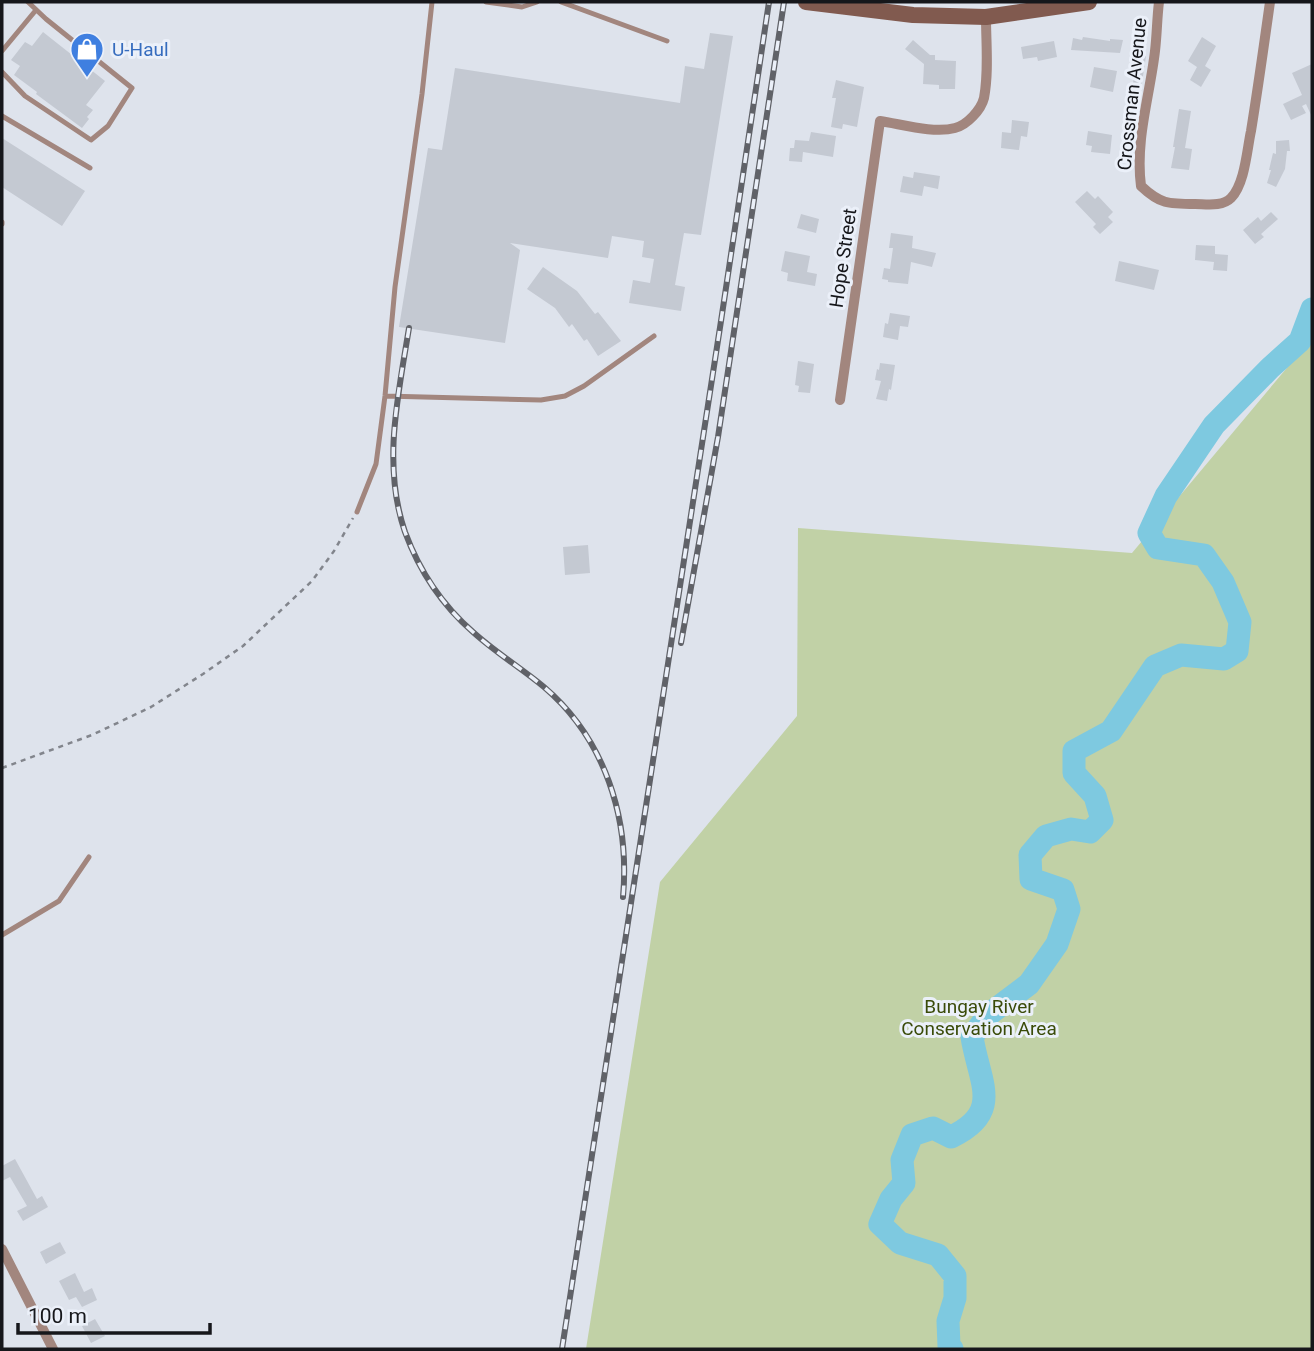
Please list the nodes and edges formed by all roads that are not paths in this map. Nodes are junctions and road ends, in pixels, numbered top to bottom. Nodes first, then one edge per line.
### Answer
1 (28, 2) edge
2 (432, 2) edge
3 (486, 2) edge
4 (537, 2) edge
5 (561, 2) edge
6 (806, 2) edge
7 (1088, 2) edge
8 (1158, 2) edge
9 (1270, 2) edge
10 (896, 7) edge
11 (36, 10) junction
12 (986, 16) junction
13 (667, 41) dead end
14 (2, 51) edge
15 (2, 72) edge
16 (2, 117) edge
17 (90, 168) dead end
18 (654, 336) dead end
19 (385, 396) junction
20 (840, 400) dead end
21 (357, 512) road end
22 (89, 857) dead end
23 (2, 935) edge
24 (2, 1249) edge
25 (53, 1349) edge

1 - 11 lane
2 - 19 lane
3 - 4 lane
5 - 13 lane
6 - 10 main road
7 - 12 main road
8 - 9 street, Crossman Avenue
10 - 12 main road
11 - 14 lane
11 - 15 lane
12 - 20 street, Hope Street
16 - 17 lane
18 - 19 lane
19 - 21 lane
22 - 23 lane
24 - 25 street

